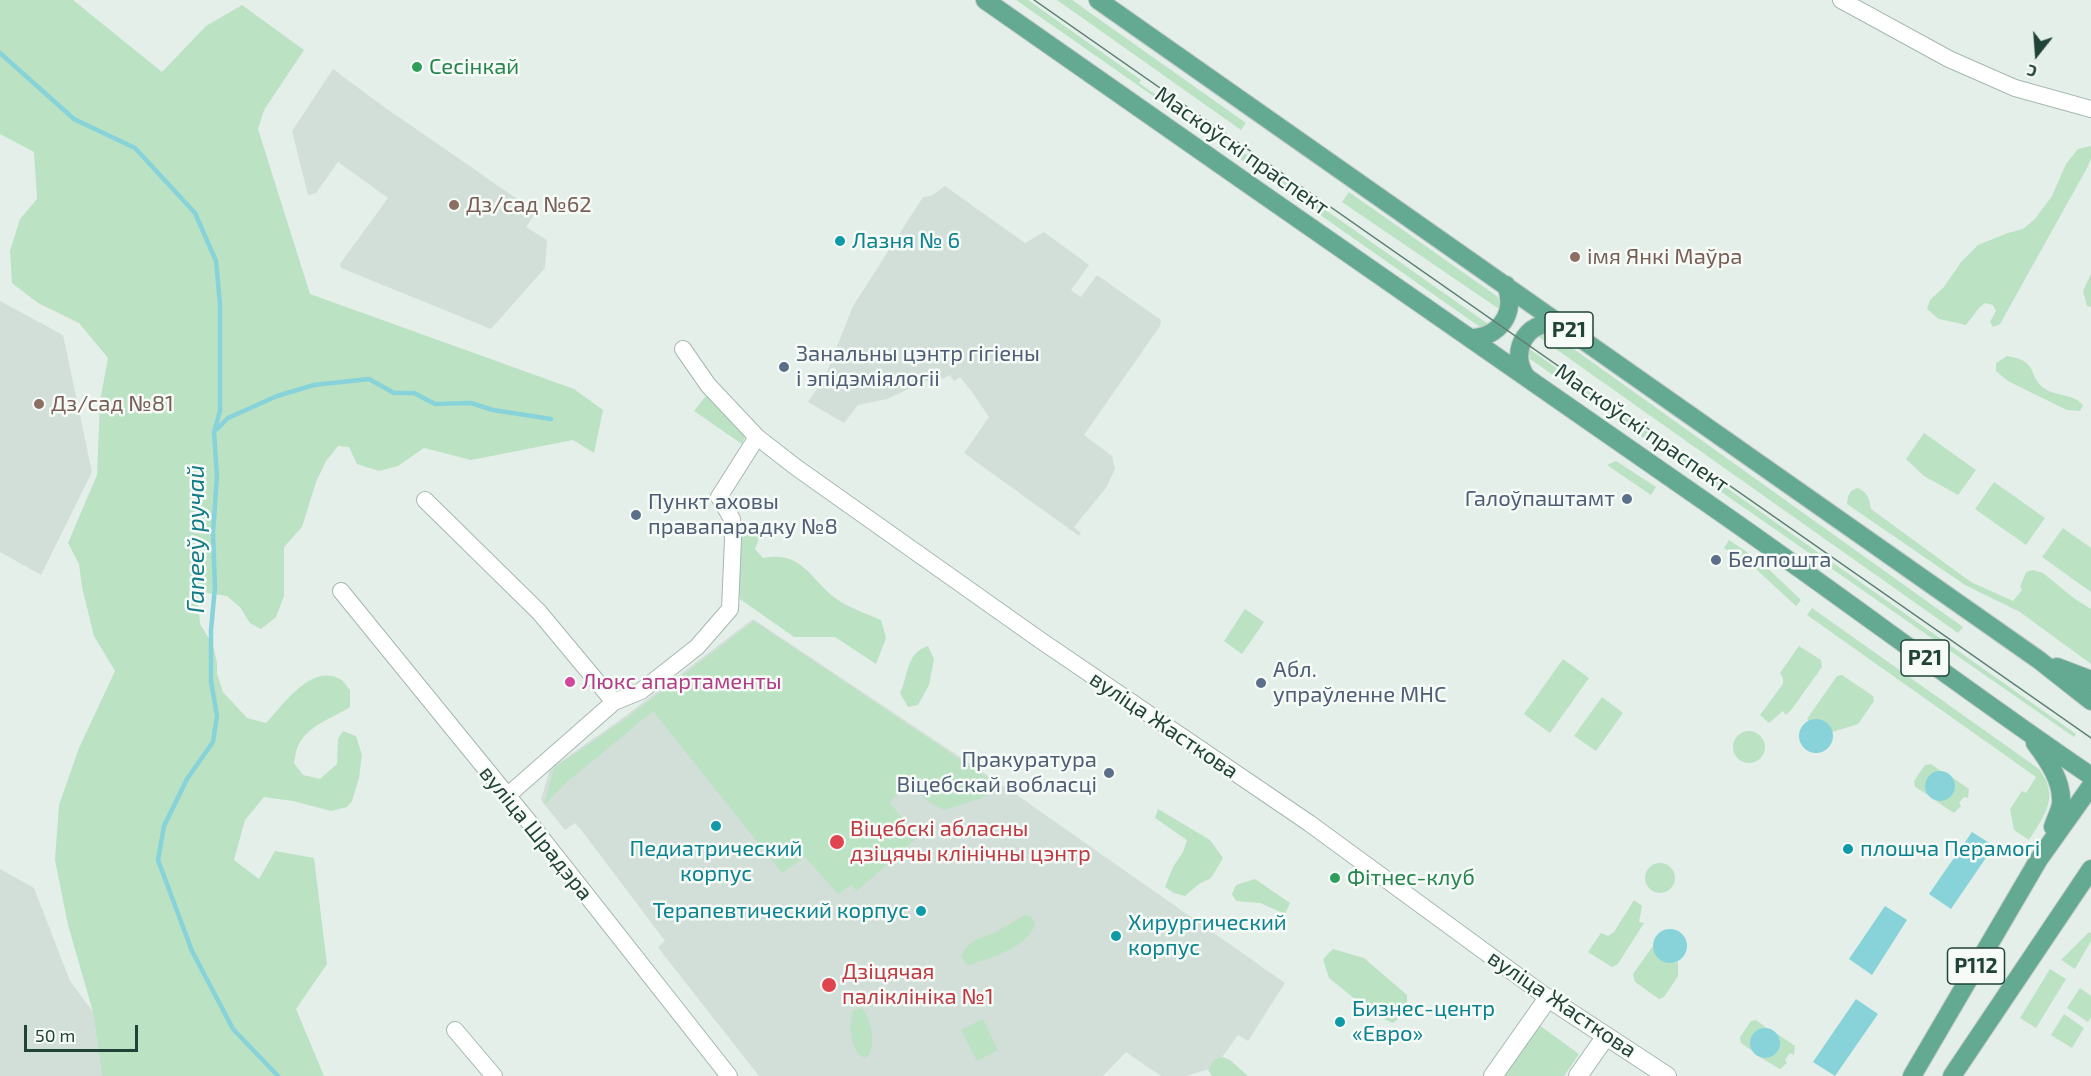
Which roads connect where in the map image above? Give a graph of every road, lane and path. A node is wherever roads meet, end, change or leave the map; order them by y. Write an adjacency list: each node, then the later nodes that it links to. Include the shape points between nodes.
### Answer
1 (985, 0): 7 (main road, Маскоўскі праспект / Р21)
2 (1098, 0): 5 (main road, Маскоўскі праспект / Р21)
3 (1841, 0): 4 (street, via 1949,59 2015,88)
4 (2090, 108)
5 (1506, 285): 6 (main road, Маскоўскі праспект / Р21); 7 (main road, via 1509,309 1503,324 1488,335)
6 (1565, 327): 9 (main road, via 1542,324 1524,338 1518,358); 13 (main road, Маскоўскі праспект / Р21)
7 (1470, 338): 9 (main road, Маскоўскі праспект / Р21)
8 (683, 349): 10 (street, вуліца Жасткова, via 708,385)
9 (1527, 378): 17 (main road, Маскоўскі праспект / Р21, via 1820,582)
10 (757, 437): 16 (street, via 718,497 732,519 730,609 697,647 641,691); 23 (street, вуліца Жасткова, via 1040,640 1309,823)
11 (425, 500): 16 (street, via 539,612)
12 (341, 591): 20 (street, вуліца Шрадэра)
13 (2039, 660): 14 (main road); 15 (main road, Маскоўскі праспект / Р21)
14 (2091, 680)
15 (2091, 700)
16 (614, 702): 20 (street)
17 (2029, 734): 18 (main road, Маскоўскі праспект / Р21); 21 (main road, via 2049,762 2060,789 2061,806)
18 (2091, 776)
19 (2091, 786): 21 (main road, Р112)
20 (507, 796): 26 (street, вуліца Шрадэра)
21 (2039, 859): 31 (main road, Р112)
22 (2091, 869): 32 (main road, Р112)
23 (1548, 998): 25 (street, вуліца Жасткова); 28 (street)
24 (455, 1030): 27 (street)
25 (1606, 1036): 29 (street); 30 (street, вуліца Жасткова)
26 (725, 1074)
27 (494, 1076)
28 (1493, 1076)
29 (1578, 1076)
30 (1667, 1076)
31 (1912, 1076)
32 (1952, 1076)

